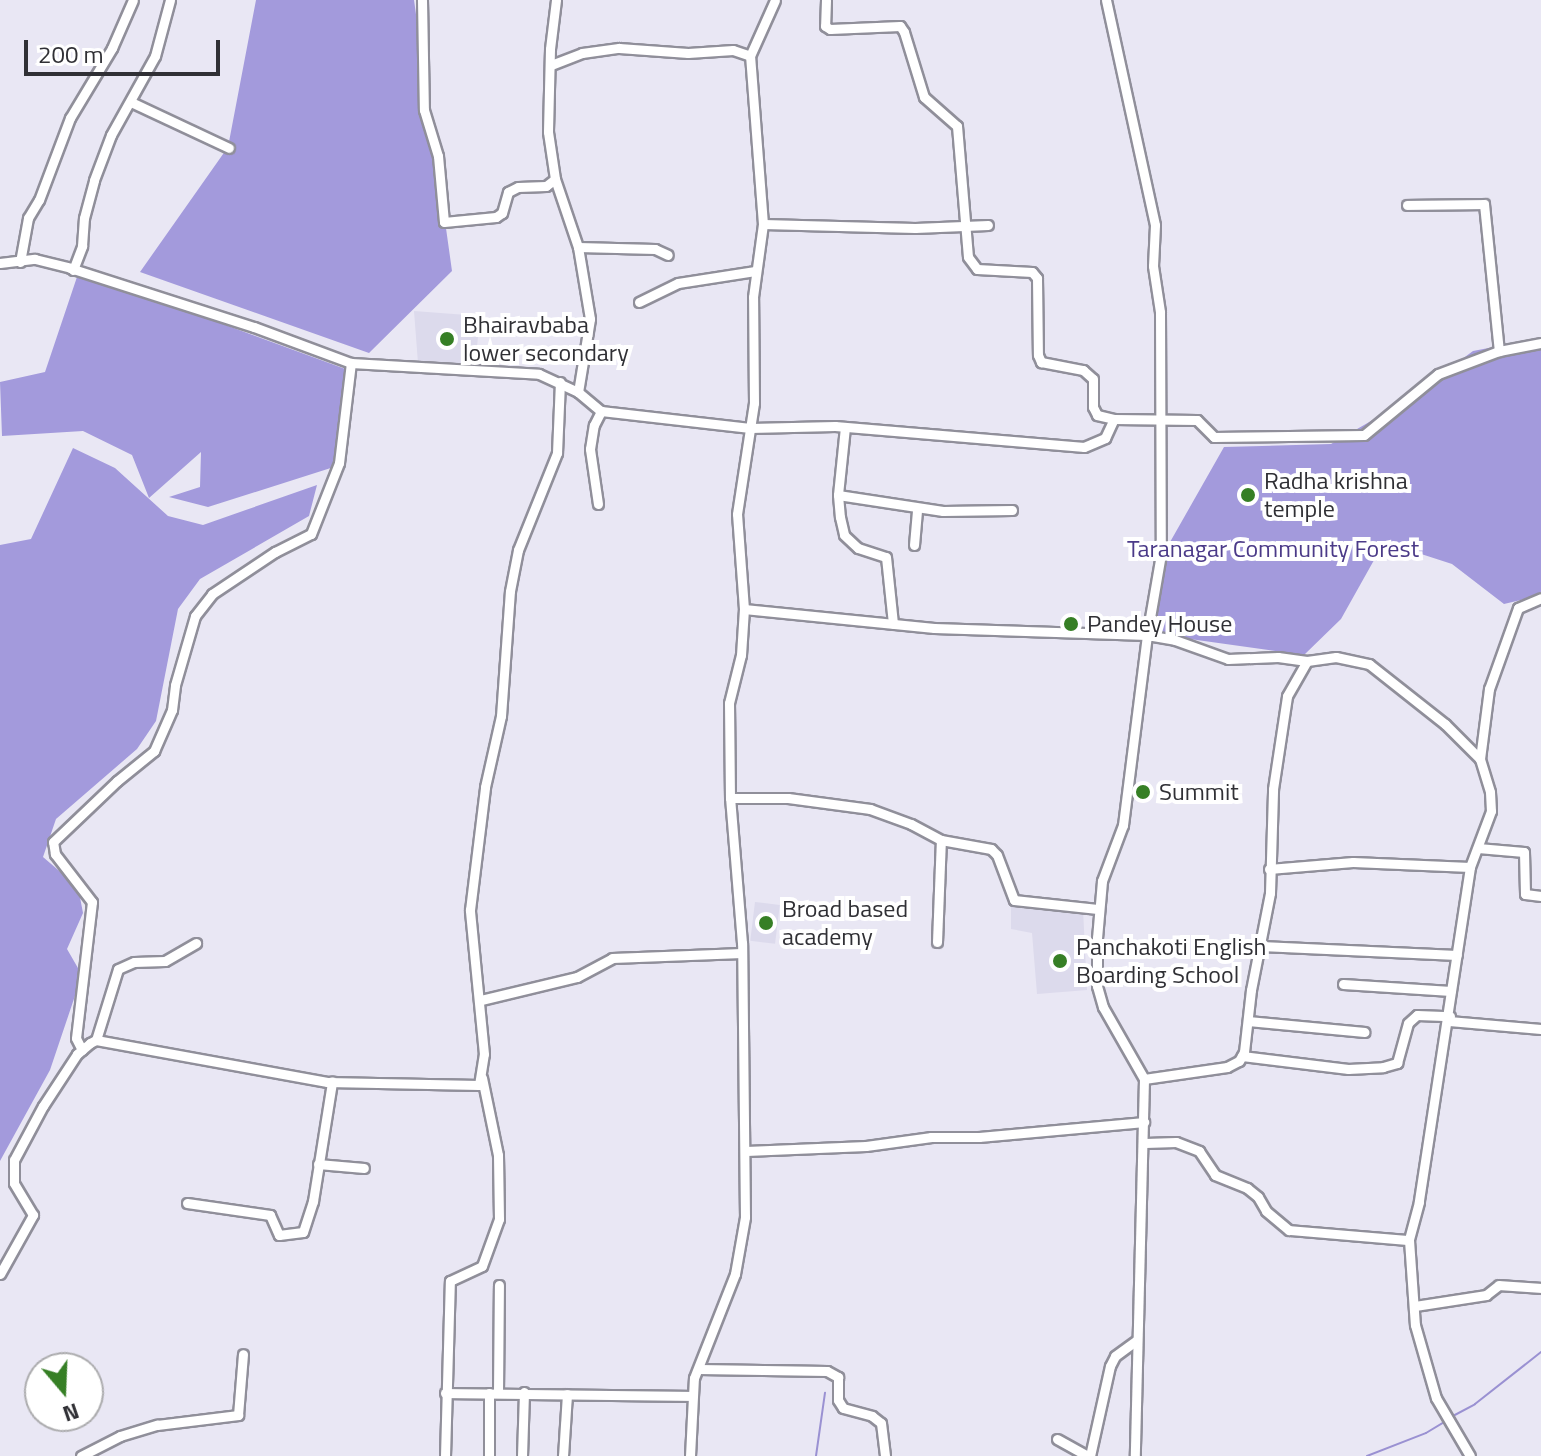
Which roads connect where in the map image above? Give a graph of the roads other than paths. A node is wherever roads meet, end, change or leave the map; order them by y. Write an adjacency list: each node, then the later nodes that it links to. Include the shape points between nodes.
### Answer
1 (133, 0): 19 (street, via 112,48 70,118 28,218)
2 (170, 0): 10 (street, via 155,56)
3 (422, 0): 12 (street, via 424,110 438,156 444,222 496,217 508,192 546,186)
4 (556, 0): 9 (street)
5 (775, 0): 8 (street)
6 (826, 0): 16 (street, via 825,26 830,29 900,26 904,32 924,97 957,126)
7 (1106, 0): 31 (street, via 1155,225)
8 (750, 56): 9 (street, via 733,50 619,48 582,53); 14 (street)
9 (551, 65): 12 (street, via 548,132)
10 (131, 102): 11 (street); 21 (street, via 94,180)
11 (229, 148)
12 (555, 179): 17 (street)
13 (1407, 205): 25 (street, via 1484,204)
14 (763, 224): 16 (street); 22 (street)
15 (988, 225): 16 (street)
16 (965, 227): 30 (street, via 968,257 977,269 1032,272 1037,278 1041,362 1083,370 1093,379 1097,415)
17 (578, 247): 18 (street, via 655,249); 28 (street, via 590,319)
18 (668, 255)
19 (20, 262): 20 (street); 21 (street, via 35,259)
20 (0, 263)
21 (73, 270): 26 (street)
22 (755, 271): 23 (street, via 678,283); 33 (street)
23 (639, 302)
24 (1541, 343): 25 (street)
25 (1499, 351): 31 (street, via 1438,374 1364,435 1214,437 1197,420)
26 (351, 363): 27 (street, via 519,372); 65 (street, via 339,463 311,534 212,594 195,616 172,710 154,751 53,842 55,854 92,902 76,1038)
27 (560, 382): 28 (street); 59 (street, via 557,453 518,550 510,591 501,716 485,787 470,910)
28 (578, 392): 29 (street)
29 (601, 411): 33 (street); 35 (street, via 590,449)
30 (1114, 419): 31 (street); 32 (street, via 1105,438 1084,447)
31 (1162, 420): 42 (street, via 1161,554)
32 (845, 427): 33 (street); 34 (street)
33 (750, 428): 40 (street, via 737,514)
34 (838, 495): 36 (street); 41 (street, via 844,535 858,548 886,557)
35 (598, 504)
36 (917, 508): 37 (street); 38 (street)
37 (1012, 510)
38 (914, 545)
39 (1541, 598): 44 (street, via 1518,608 1489,689)
40 (744, 609): 41 (street); 45 (street, via 741,655 729,697)
41 (893, 624): 42 (street)
42 (1147, 635): 43 (street, via 1228,659); 51 (street, via 1123,825 1102,881)
43 (1307, 661): 44 (street, via 1336,657 1369,664); 49 (street, via 1287,696 1273,789)
44 (1480, 759): 47 (street, via 1491,811)
45 (730, 798): 46 (street, via 788,798 858,807); 55 (street)
46 (941, 840): 51 (street, via 991,849 1014,900); 52 (street)
47 (1478, 848): 48 (street); 50 (street, via 1524,852 1525,894)
48 (1470, 867): 49 (street, via 1353,862); 56 (street)
49 (1269, 869): 54 (street)
50 (1541, 896)
51 (1098, 909): 68 (street, via 1097,986 1111,1025)
52 (937, 942)
53 (196, 943): 64 (street, via 165,961 134,962 118,969)
54 (1261, 946): 56 (street); 61 (street)
55 (742, 953): 59 (street, via 612,958 577,977); 72 (street)
56 (1457, 955): 58 (street)
57 (1343, 984): 58 (street)
58 (1451, 991): 60 (street)
59 (481, 1000): 67 (street)
60 (1449, 1018): 62 (street); 66 (street, via 1417,1015 1408,1023 1397,1063 1383,1067 1348,1069); 76 (street)
61 (1248, 1021): 63 (street); 66 (street)
62 (1541, 1029)
63 (1364, 1032)
64 (96, 1040): 65 (street); 69 (street)
65 (82, 1050): 77 (street, via 14,1160 14,1183 33,1215)
66 (1242, 1056): 68 (street, via 1227,1067)
67 (482, 1078): 69 (street, via 471,1087); 85 (street, via 498,1155 499,1219 482,1266 450,1281)
68 (1144, 1079): 70 (street)
69 (332, 1082): 73 (street)
70 (1144, 1122): 71 (street); 72 (street)
71 (1145, 1143): 76 (street, via 1176,1142 1199,1151 1215,1175 1247,1188 1289,1230); 81 (street)
72 (746, 1151): 83 (street, via 743,1241)
73 (318, 1164): 74 (street); 75 (street, via 306,1229 299,1233 279,1235 270,1215)
74 (364, 1168)
75 (187, 1203)
76 (1409, 1240): 80 (street)
77 (0, 1274)
78 (499, 1285): 86 (street)
79 (1541, 1288): 80 (street, via 1499,1285 1486,1295)
80 (1415, 1306): 99 (street, via 1415,1325 1436,1398)
81 (1136, 1341): 97 (street, via 1110,1366); 98 (street)
82 (243, 1354): 90 (street, via 238,1415 157,1425)
83 (699, 1369): 88 (street); 96 (street, via 827,1371 838,1377 843,1408 881,1423)
84 (524, 1392): 86 (street); 87 (street); 93 (street)
85 (445, 1393): 86 (street); 91 (street)
86 (493, 1393): 92 (street)
87 (567, 1394): 88 (street); 94 (street)
88 (692, 1396): 95 (street)
89 (1057, 1439): 97 (street)
90 (81, 1456)
91 (445, 1456)
92 (489, 1456)
93 (522, 1456)
94 (563, 1456)
95 (690, 1456)
96 (885, 1456)
97 (1089, 1456)
98 (1135, 1456)
99 (1470, 1456)

